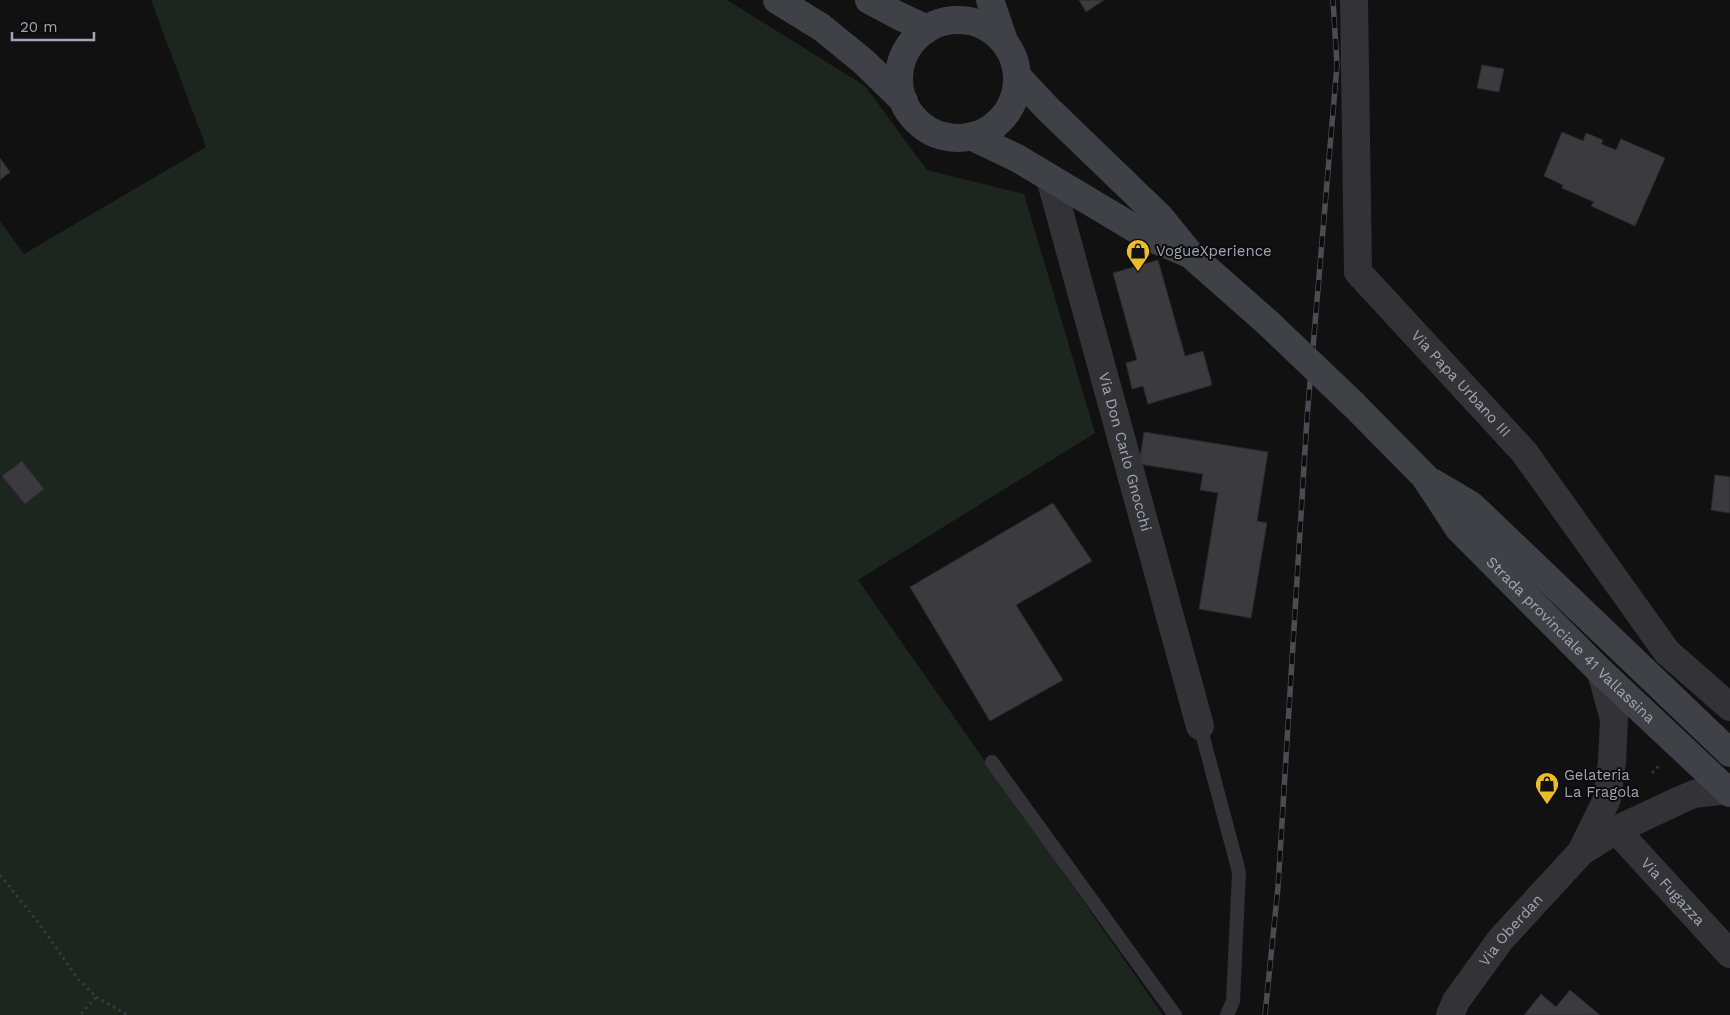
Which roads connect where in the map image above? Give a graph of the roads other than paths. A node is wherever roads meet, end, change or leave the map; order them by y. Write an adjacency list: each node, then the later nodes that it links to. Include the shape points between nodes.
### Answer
1 (777, 0): 9 (main road, via 821,27 850,50)
2 (869, 0): 6 (main road, via 897,15)
3 (953, 0): 6 (main road)
4 (990, 0): 7 (main road)
5 (1354, 0): 16 (street, Via Papa Urbano III, via 1358,272 1524,452 1667,652)
6 (932, 26): 7 (main road, via 957,20 972,21 991,29); 9 (main road, via 911,42 905,52 900,66 899,91)
7 (1004, 41): 8 (main road, via 1013,56)
8 (1017, 76): 10 (main road, via 1012,104 1003,117); 12 (main road, Strada provinciale 41 Vallassina, via 1160,217)
9 (904, 101): 10 (main road, via 916,122 925,129 948,138)
10 (973, 137): 11 (main road, Strada provinciale 41 Vallassina)
11 (1050, 178): 12 (main road, Strada provinciale 41 Vallassina, via 1149,237); 19 (street, Via Don Carlo Gnocchi)
12 (1191, 255): 13 (main road, Strada provinciale 41 Vallassina, bridge, via 1267,322)
13 (1425, 477): 14 (main road, Strada provinciale 41 Vallassina, via 1459,529); 17 (main road, Strada provinciale 41 Vallassina, via 1471,505)
14 (1601, 672): 22 (main road, Strada provinciale 41 Vallassina); 24 (street, Via Oberdan, via 1614,719 1612,762 1607,799)
15 (1730, 677): 16 (street)
16 (1699, 680): 17 (street); 18 (street, Via Papa Urbano III)
17 (1675, 700): 20 (main road, Strada provinciale 41 Vallassina)
18 (1730, 707)
19 (1200, 726): 27 (lane, via 1239,872 1233,1001)
20 (1727, 743)
21 (992, 762): 26 (lane)
22 (1728, 792): 23 (street, Via Oberdan, via 1694,794)
23 (1616, 830): 24 (street, Via Oberdan); 25 (street, Via Fugazza)
24 (1581, 852): 28 (street, Via Oberdan, via 1501,940 1456,1001)
25 (1730, 954)
26 (1175, 1015)
27 (1227, 1015)
28 (1450, 1015)

